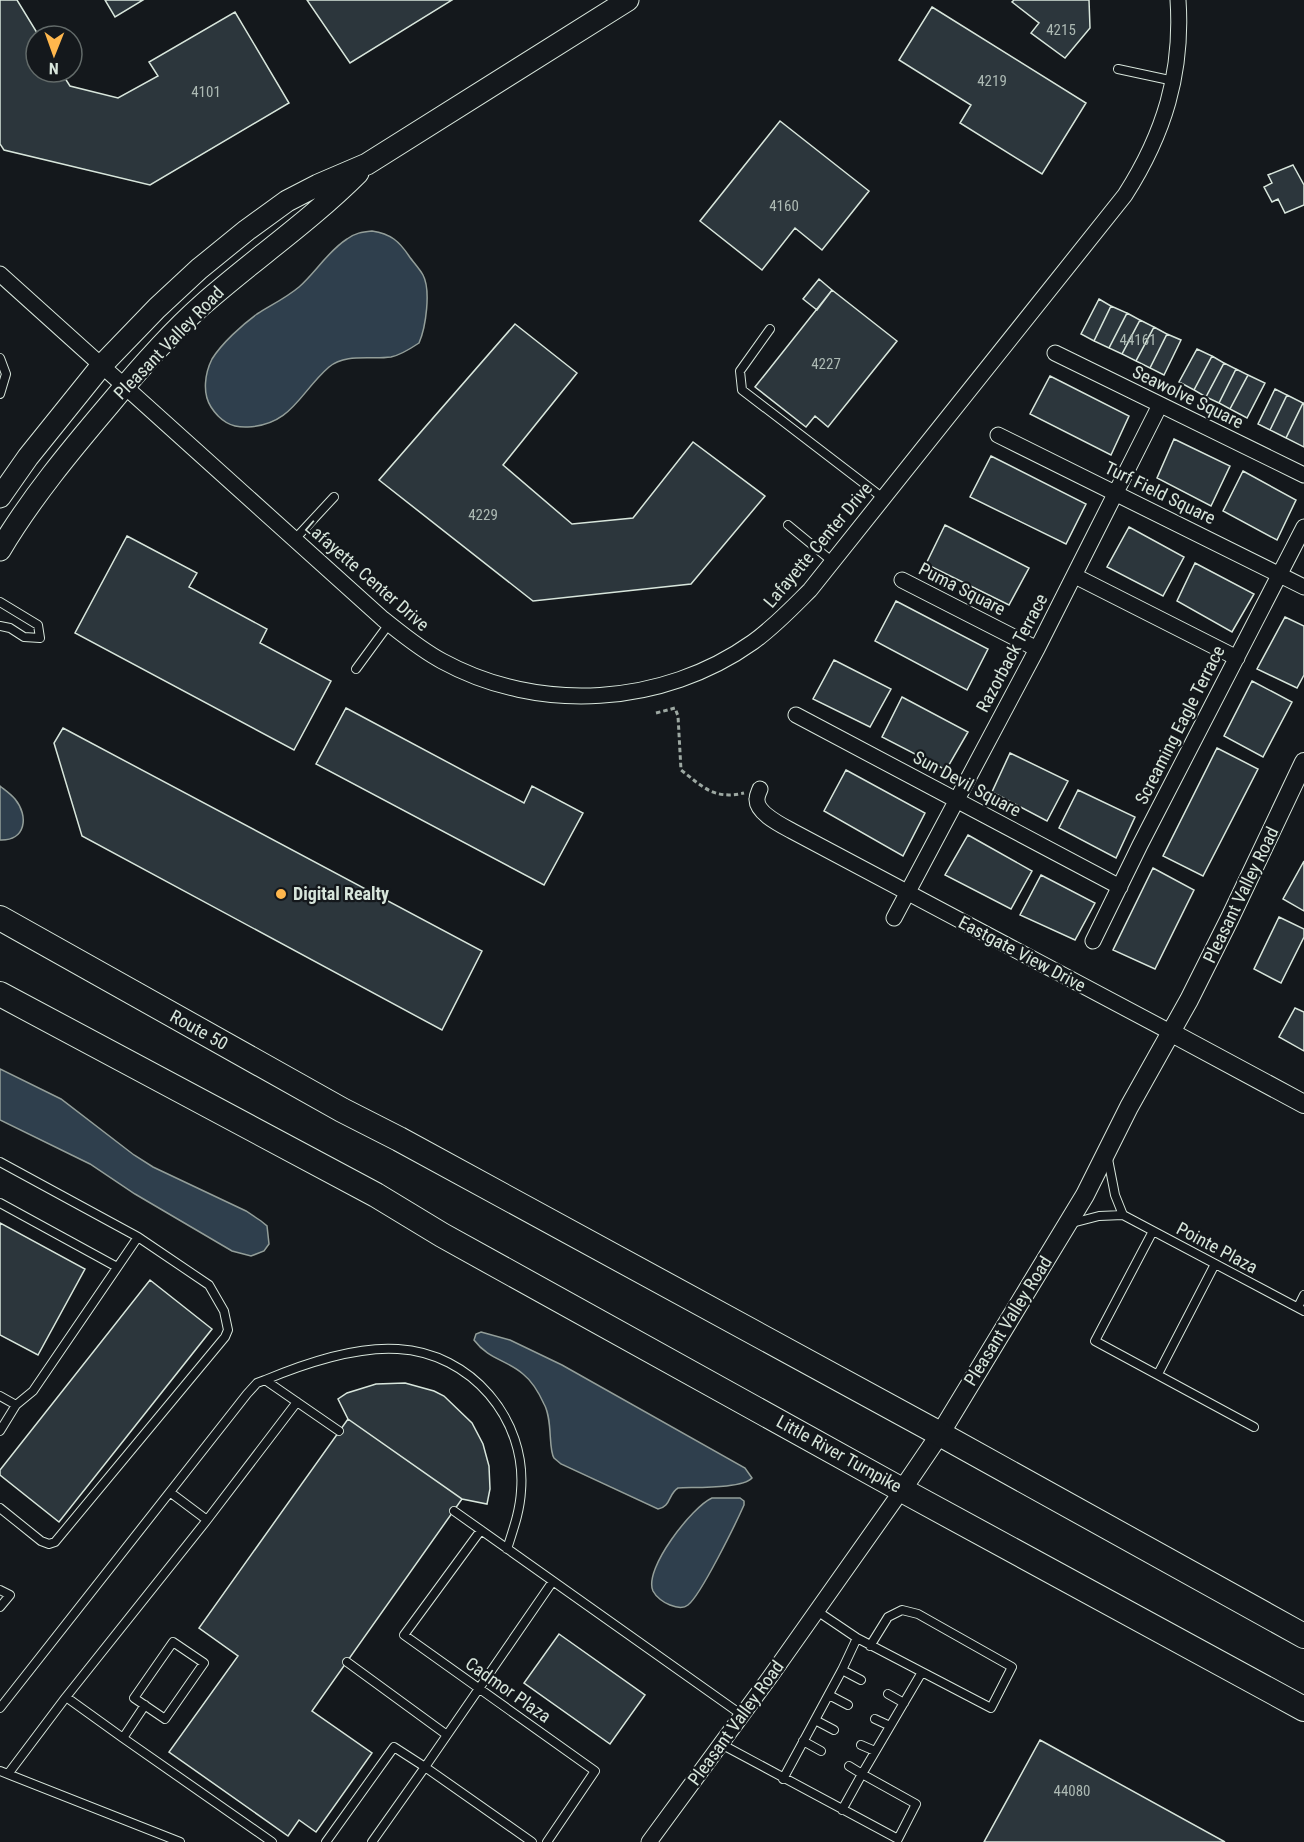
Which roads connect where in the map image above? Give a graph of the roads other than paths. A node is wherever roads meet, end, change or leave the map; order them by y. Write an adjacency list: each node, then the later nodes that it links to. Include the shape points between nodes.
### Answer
1 (628, 0): 5 (main road, Pleasant Valley Road)
2 (1179, 0): 4 (street, Lafayette Center Drive)
3 (1118, 69): 4 (lane)
4 (1174, 81): 19 (street, Lafayette Center Drive, via 1157,137 1125,195)
5 (367, 164): 10 (main road, Pleasant Valley Road, via 287,201 247,230 157,308); 11 (main road, Pleasant Valley Road, via 336,195 199,308)
6 (0, 274): 10 (street, Lafayette Center Drive)
7 (770, 329): 19 (lane, via 740,370 742,390)
8 (1055, 353): 13 (street, Seawolve Square)
9 (0, 358): 12 (lane, via 6,374)
10 (102, 365): 11 (street, Lafayette Center Drive); 17 (main road, Pleasant Valley Road)
11 (125, 386): 22 (street, Lafayette Center Drive); 23 (main road, Pleasant Valley Road, via 54,472)
12 (0, 394)
13 (1160, 405): 15 (street, Seawolve Square); 16 (street, Razorback Terrace)
14 (998, 435): 16 (street, Turf Field Square)
15 (1304, 475)
16 (1116, 493): 25 (street, Turf Field Square); 26 (street, Razorback Terrace)
17 (0, 497)
18 (334, 497): 22 (lane)
19 (884, 498): 24 (street, Lafayette Center Drive)
20 (788, 525): 24 (lane)
21 (1304, 527): 25 (street, Screaming Eagle Terrace)
22 (295, 539): 30 (street, Lafayette Center Drive)
23 (0, 550)
24 (833, 562): 30 (street, Lafayette Center Drive, via 785,615 727,659 657,687 628,693 568,696 495,684 442,661)
25 (1280, 574): 28 (street, Turf Field Square); 33 (street, Screaming Eagle Terrace)
26 (1075, 576): 32 (street, Razorback Terrace); 33 (street)
27 (902, 580): 32 (street, Puma Square)
28 (1304, 587)
29 (0, 602): 31 (lane, via 38,625 40,638 24,637)
30 (389, 624): 34 (lane)
31 (0, 626)
32 (1037, 649): 38 (street, Razorback Terrace)
33 (1237, 658): 39 (street, Screaming Eagle Terrace)
34 (356, 669)
35 (796, 715): 38 (street, Sun Devil Square)
36 (1304, 762): 45 (street, Pleasant Valley Road)
37 (760, 789): 40 (street, Eastgate View Drive, via 759,807 773,820)
38 (956, 800): 39 (street, Sun Devil Square); 40 (street, Razorback Terrace)
39 (1120, 888): 43 (street, Screaming Eagle Terrace)
40 (907, 893): 42 (street, Razorback Terrace); 45 (street, Eastgate View Drive)
41 (0, 918): 66 (highway, Route 50, via 342,1110)
42 (894, 918)
43 (1093, 941)
44 (0, 994): 67 (highway, Little River Turnpike, via 376,1195)
45 (1172, 1033): 46 (street, Eastgate View Drive); 47 (street, Pleasant Valley Road)
46 (1304, 1104)
47 (1107, 1152): 50 (lane, via 1114,1195); 51 (street, Pleasant Valley Road)
48 (0, 1162): 53 (lane)
49 (0, 1203): 55 (lane)
50 (1123, 1215): 51 (lane, via 1099,1216); 52 (lane, Pointe Plaza)
51 (1067, 1225): 66 (street, Pleasant Valley Road)
52 (1153, 1231): 54 (lane, Pointe Plaza); 58 (lane, via 1095,1341)
53 (138, 1237): 55 (lane); 69 (lane, via 209,1285 224,1311 228,1330 225,1337 55,1542 41,1541)
54 (1215, 1264): 57 (lane, Pointe Plaza); 58 (lane)
55 (117, 1267): 62 (lane, via 33,1391)
56 (1304, 1295): 57 (lane, Pointe Plaza)
57 (1301, 1309)
58 (1158, 1374): 63 (lane)
59 (266, 1380): 61 (lane); 68 (lane, via 247,1394); 73 (lane, via 288,1370 381,1348 424,1352 463,1370 500,1408 516,1444 522,1489)
60 (0, 1396): 62 (lane)
61 (297, 1402): 65 (lane); 71 (lane)
62 (16, 1405): 64 (lane)
63 (1254, 1427)
64 (0, 1431)
65 (339, 1431)
66 (940, 1434): 67 (street, Pleasant Valley Road); 78 (highway)
67 (902, 1490): 77 (street, Pleasant Valley Road); 93 (highway, Little River Turnpike)
68 (171, 1493): 71 (lane); 92 (lane)
69 (0, 1508)
70 (454, 1511): 72 (lane)
71 (207, 1520): 88 (lane)
72 (481, 1530): 73 (lane); 85 (lane, Cadmor Plaza, via 404,1635)
73 (507, 1549): 74 (lane)
74 (553, 1581): 85 (lane); 94 (lane)
75 (0, 1590): 76 (lane, via 9,1595)
76 (0, 1607)
77 (817, 1611): 79 (lane); 94 (street, Pleasant Valley Road)
78 (1304, 1636)
79 (857, 1638): 80 (lane); 82 (lane)
80 (870, 1646): 83 (lane); 83 (lane, via 888,1617 902,1610 918,1614 1012,1667 992,1708)
81 (347, 1662): 99 (lane)
82 (842, 1670): 84 (lane); 87 (lane)
83 (922, 1672): 89 (lane)
84 (861, 1680)
85 (479, 1688): 99 (lane); 118 (lane, Cadmor Plaza, via 596,1771)
86 (888, 1694): 89 (lane)
87 (829, 1695): 91 (lane); 96 (lane)
88 (66, 1697): 100 (lane); 109 (lane)
89 (904, 1703): 97 (lane)
90 (145, 1705): 90 (lane, via 134,1698 173,1642 204,1663 165,1719); 100 (lane)
91 (848, 1705)
92 (0, 1708)
93 (1304, 1709)
94 (742, 1715): 102 (street, Pleasant Valley Road)
95 (875, 1719): 97 (lane)
96 (815, 1720): 98 (lane); 101 (lane)
97 (890, 1726): 105 (lane)
98 (834, 1730)
99 (447, 1735): 107 (lane)
100 (123, 1738): 114 (lane)
101 (803, 1741): 104 (lane); 111 (lane)
102 (721, 1744): 111 (lane); 119 (street, Pleasant Valley Road)
103 (861, 1744): 105 (lane)
104 (821, 1751)
105 (875, 1751): 110 (lane)
106 (849, 1766): 110 (lane)
107 (424, 1767): 115 (lane, via 394,1747); 116 (lane); 117 (lane)
108 (0, 1771): 109 (lane)
109 (9, 1774): 113 (lane)
110 (862, 1774): 112 (lane); 112 (lane, via 916,1804 897,1839)
111 (783, 1779): 112 (lane)
112 (842, 1810)
113 (180, 1842)
114 (272, 1842)
115 (326, 1842)
116 (372, 1842)
117 (532, 1842)
118 (547, 1842)
119 (649, 1842)

